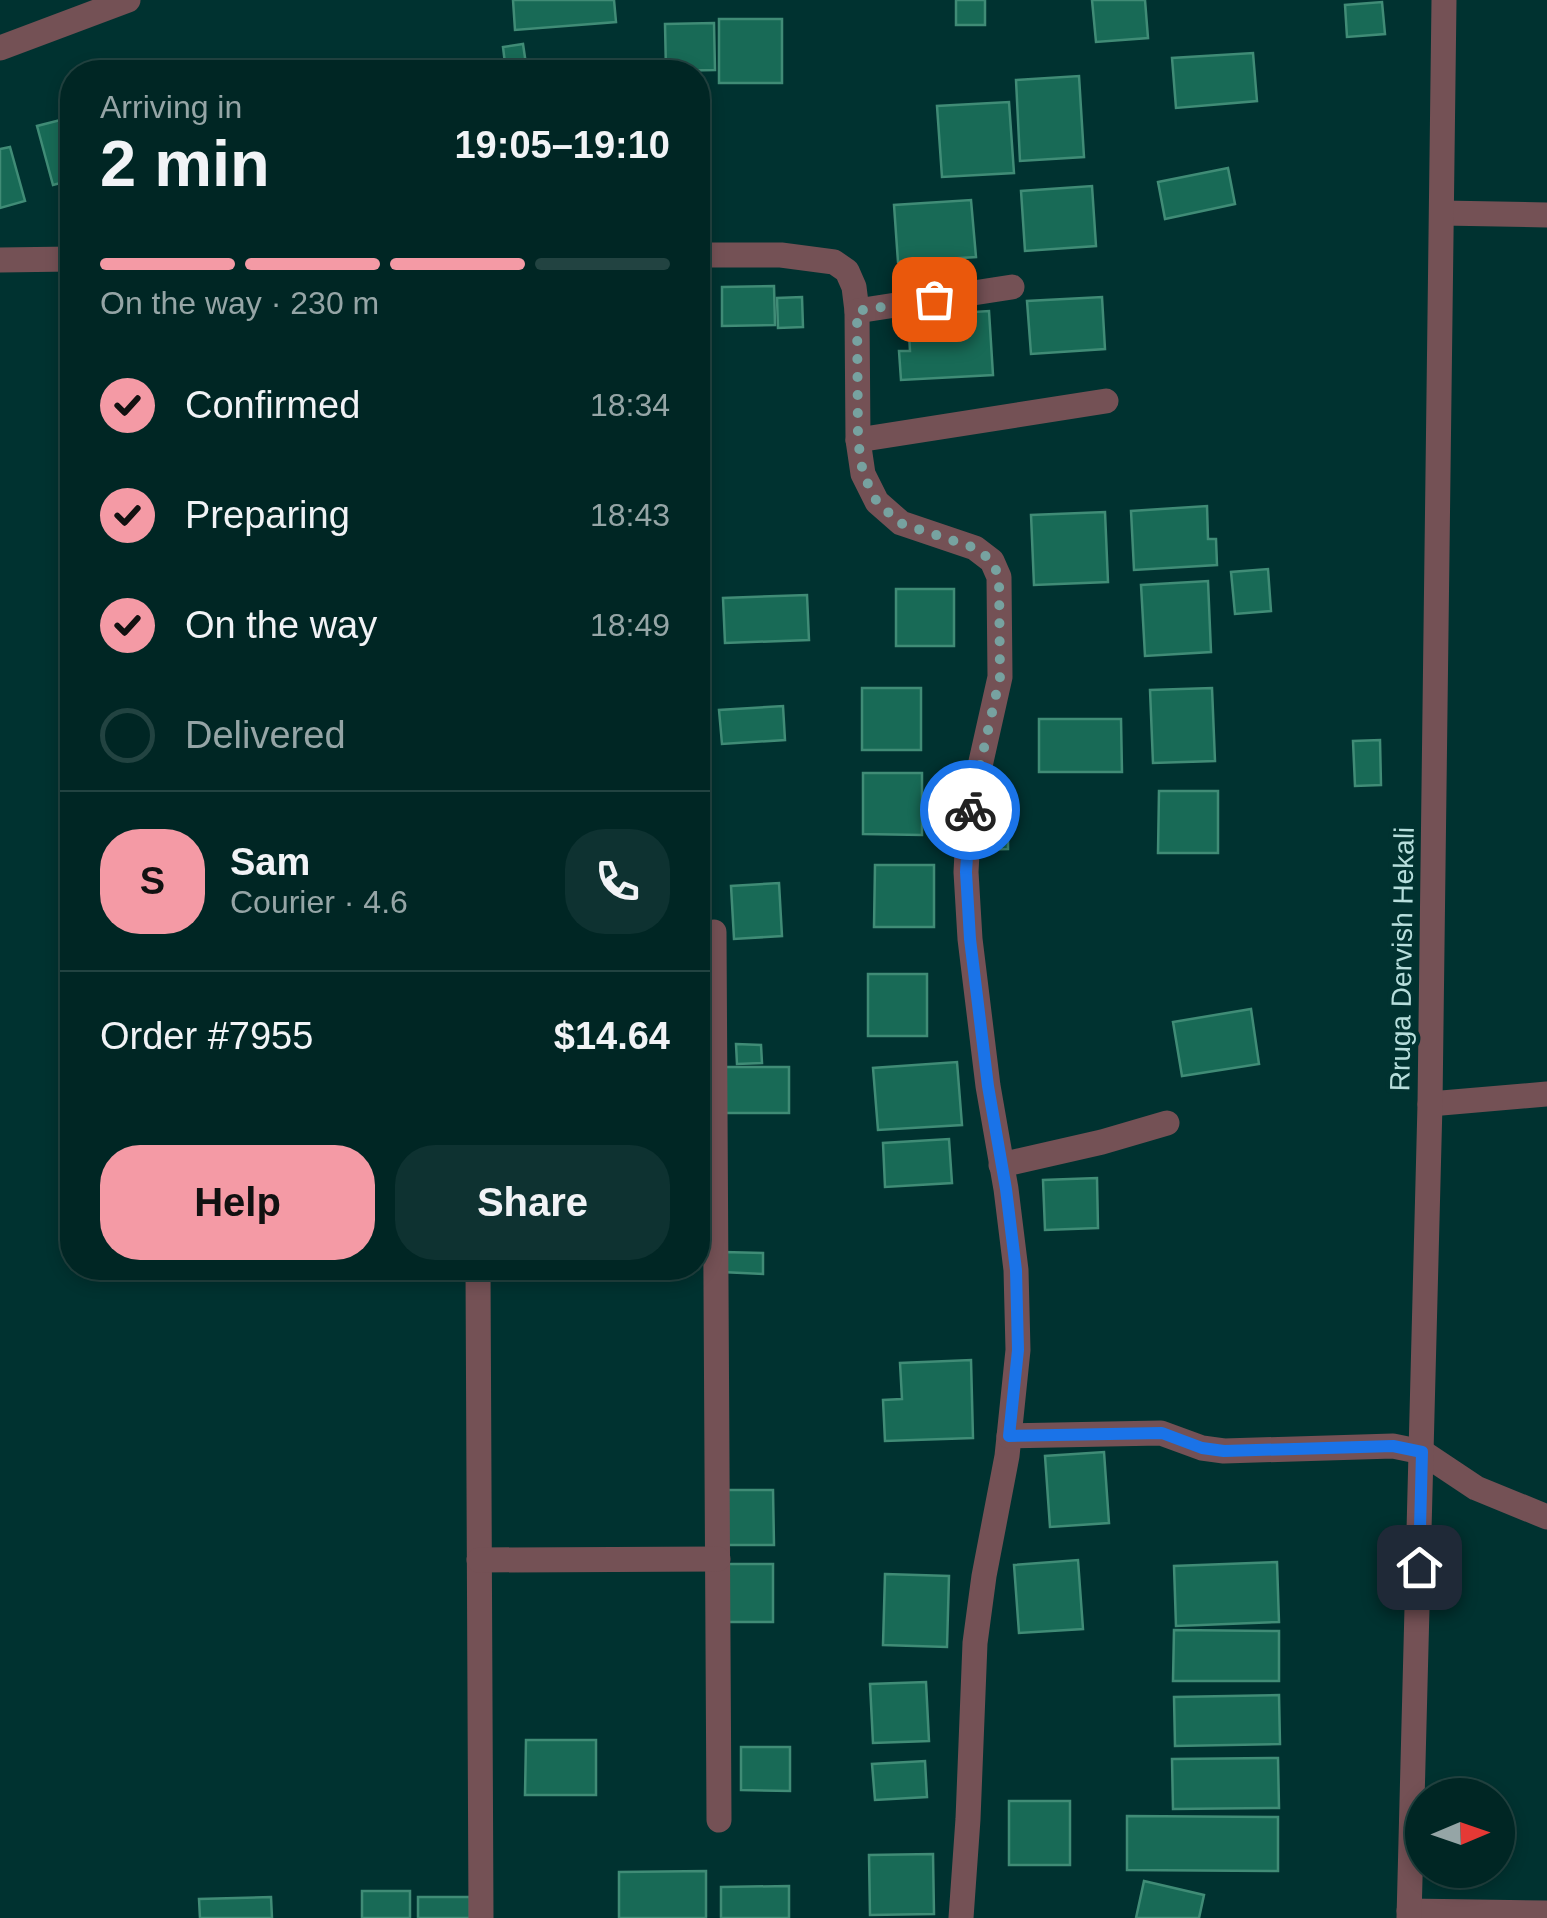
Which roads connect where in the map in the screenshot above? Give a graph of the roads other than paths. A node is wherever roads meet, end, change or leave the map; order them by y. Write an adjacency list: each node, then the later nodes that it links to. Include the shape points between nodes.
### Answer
1 (128, 0): 3 (street)
2 (1444, 0): 4 (street, Rruga Dervish Hekali)
3 (0, 48)
4 (1442, 213): 5 (street); 15 (street, Rruga Dervish Hekali)
5 (1547, 215)
6 (710, 255): 10 (street, via 834,262 854,287)
7 (60, 259): 8 (street)
8 (0, 260)
9 (1012, 287): 10 (street)
10 (857, 311): 12 (street)
11 (1106, 400): 12 (street)
12 (858, 440): 17 (street, via 863,474 877,502 900,523 975,548 999,577 1000,677 969,815 966,872)
13 (714, 932): 22 (street)
14 (1547, 1094): 15 (street)
15 (1430, 1104): 20 (street, Rruga Dervish Hekali)
16 (1167, 1123): 17 (street)
17 (1001, 1164): 19 (street, via 1016,1270 1018,1350)
18 (478, 1280): 23 (street)
19 (1009, 1436): 20 (street, via 1162,1433 1224,1451 1393,1446); 28 (street, via 975,1643)
20 (1422, 1452): 21 (street, via 1476,1488); 26 (street, Rruga Dervish Hekali)
21 (1547, 1517)
22 (718, 1559): 23 (street); 24 (street)
23 (479, 1560): 27 (street)
24 (719, 1820)
25 (1547, 1912): 26 (street)
26 (1409, 1915)
27 (481, 1918)
28 (961, 1918)

